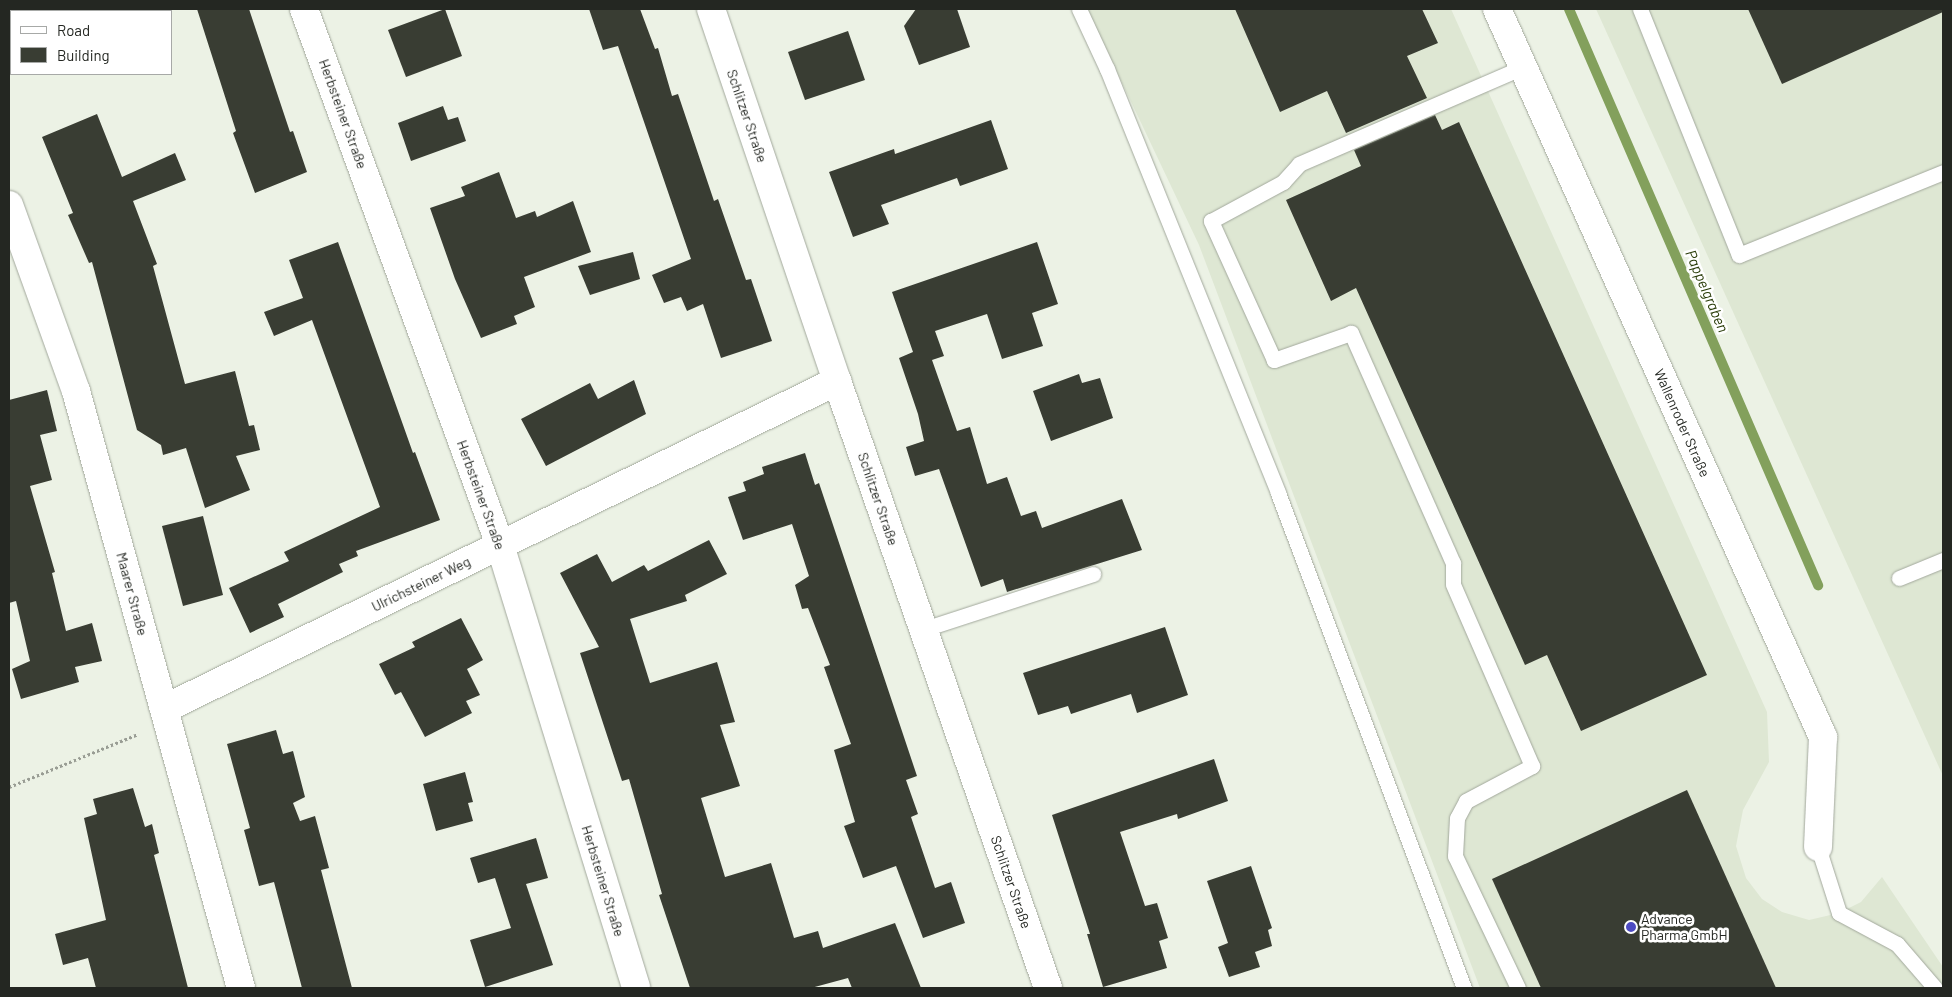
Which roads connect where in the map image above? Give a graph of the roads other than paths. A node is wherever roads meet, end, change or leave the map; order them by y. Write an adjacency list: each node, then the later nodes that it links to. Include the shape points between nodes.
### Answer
1 (304, 9): 10 (street, Herbsteiner Straße)
2 (711, 9): 9 (street, Schlitzer Straße)
3 (1079, 9): 20 (lane, via 1107,69 1278,493)
4 (1497, 9): 6 (street, Wallenroder Straße)
5 (1640, 9): 7 (lane, via 1739,254)
6 (1523, 67): 16 (street, Wallenroder Straße, via 1823,737); 21 (lane, via 1299,164 1284,182 1211,220 1274,360 1351,333 1453,563 1453,584 1532,766 1466,801 1457,818 1455,856)
7 (1943, 172)
8 (9, 205): 15 (street, Maarer Straße, via 76,390)
9 (836, 381): 10 (street, Ulrichsteiner Weg); 14 (street, Schlitzer Straße)
10 (500, 545): 15 (street, Ulrichsteiner Weg); 18 (street, Herbsteiner Straße)
11 (1943, 560): 13 (lane)
12 (1093, 574): 14 (lane)
13 (1899, 578)
14 (924, 629): 19 (street, Schlitzer Straße)
15 (164, 710): 17 (street, Maarer Straße)
16 (1818, 847): 22 (lane, via 1840,913 1897,944)
17 (241, 988)
18 (636, 988)
19 (1048, 988)
20 (1464, 988)
21 (1518, 988)
22 (1935, 988)

